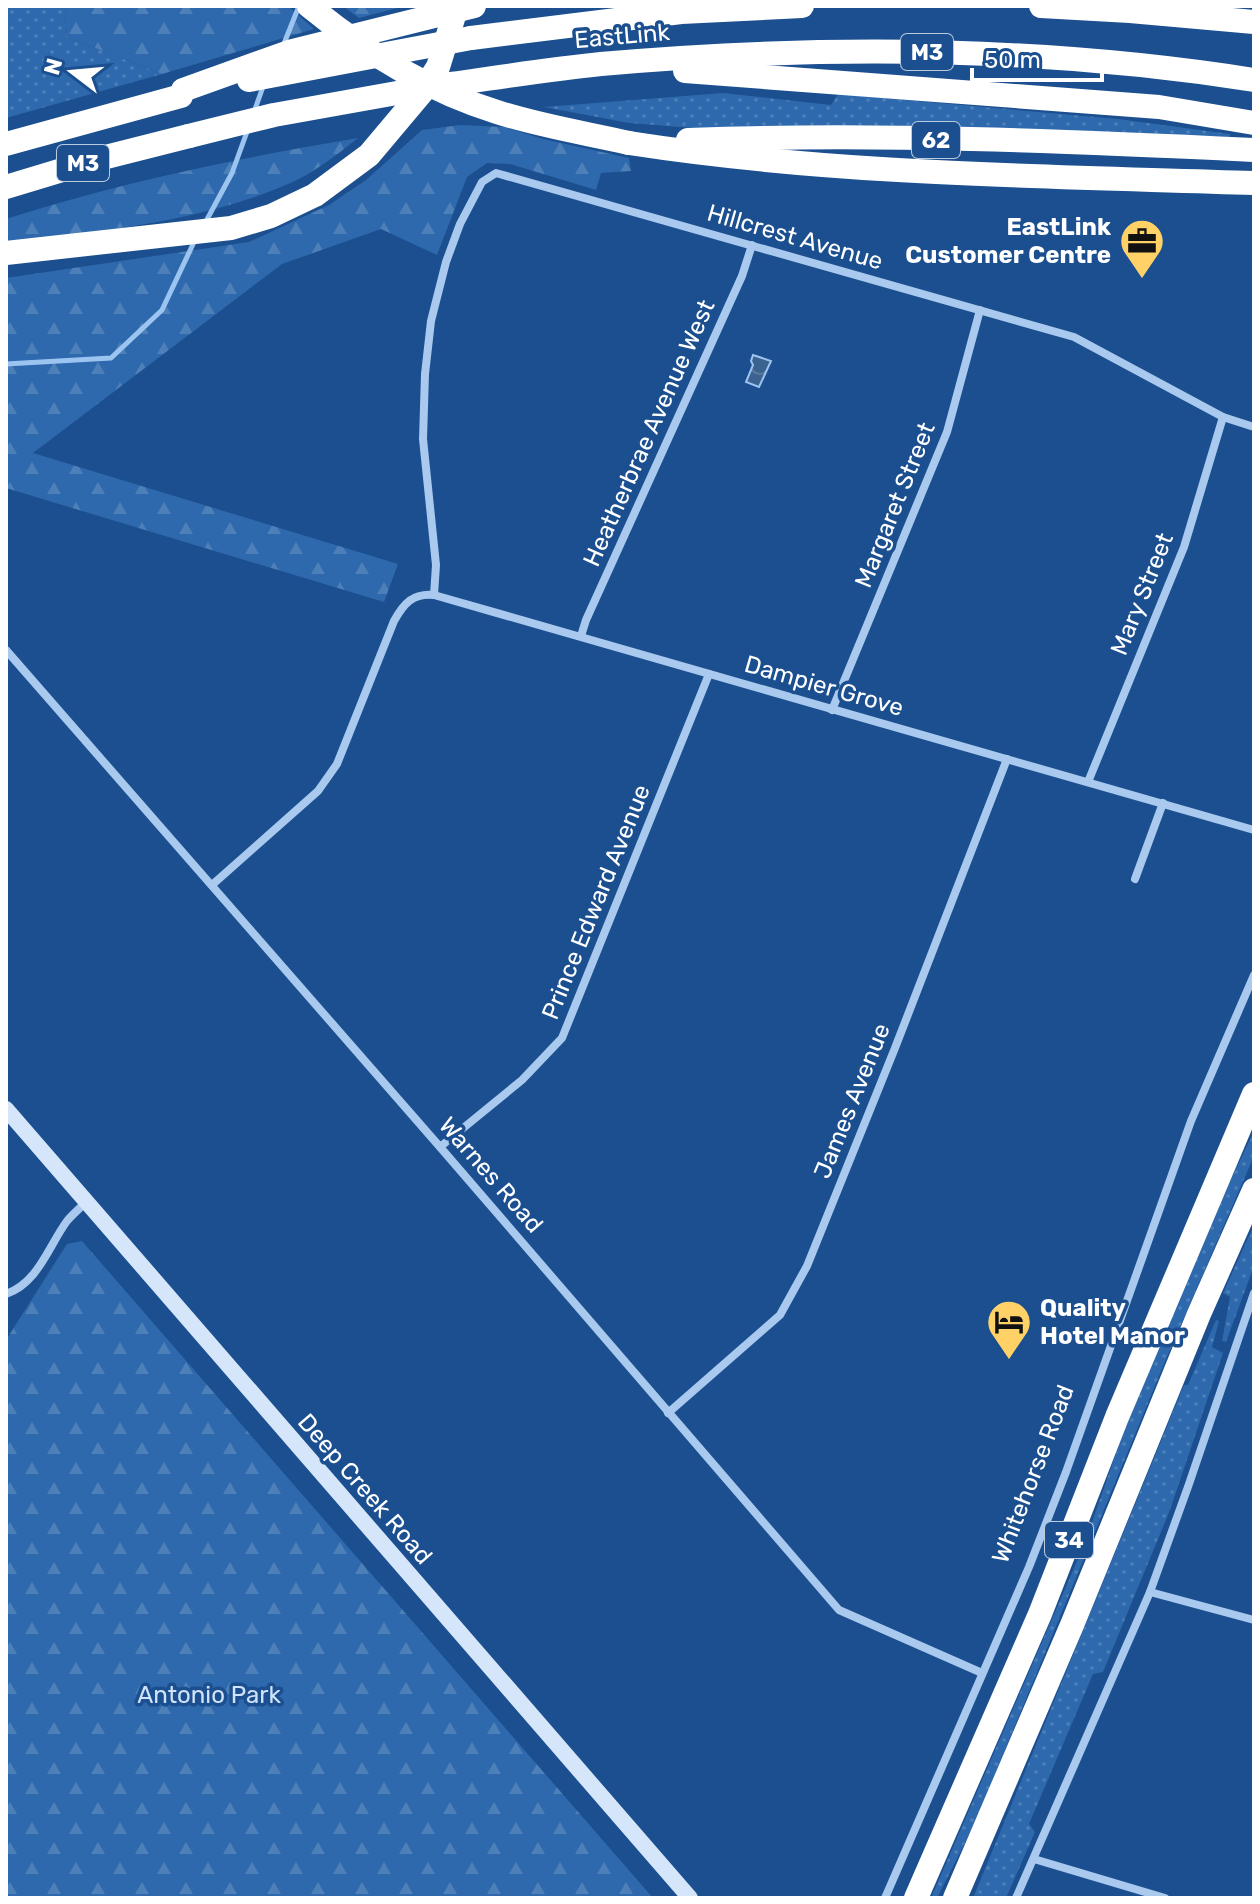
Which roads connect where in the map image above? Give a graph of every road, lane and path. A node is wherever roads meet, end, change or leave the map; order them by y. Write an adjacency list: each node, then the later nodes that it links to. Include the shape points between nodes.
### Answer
1 (309, 6): 11 (highway, 62, bridge, via 391,64 448,93 494,112)
2 (457, 6): 17 (highway, via 438,67 422,92 369,155 315,195 231,228)
3 (474, 6): 9 (highway, bridge, via 289,52)
4 (802, 6): 9 (highway, EastLink / M3, bridge, via 681,12 471,38)
5 (1041, 6): 6 (highway)
6 (1254, 22)
7 (599, 64): 8 (highway, EastLink / M3, via 768,53 947,53); 10 (highway, via 1159,107); 15 (highway, EastLink / M3, bridge, via 274,115)
8 (1254, 80)
9 (182, 93): 12 (highway, EastLink / M3)
10 (1254, 123)
11 (629, 143): 13 (highway, 62, via 878,139); 14 (highway, via 797,164)
12 (6, 144)
13 (1254, 150)
14 (1254, 183)
15 (6, 187)
16 (752, 245): 18 (street, Hillcrest Avenue); 21 (street, Hillcrest Avenue, via 496,173 482,182 446,262 431,321 423,439 436,565); 22 (street, Heatherbrae Avenue West)
17 (6, 253)
18 (980, 310): 19 (street, Hillcrest Avenue, via 1074,337); 25 (street, Margaret Street, via 947,432)
19 (1223, 417): 20 (street, Hillcrest Avenue); 27 (street, Mary Street, via 1184,547)
20 (1254, 427)
21 (434, 595): 22 (street, Dampier Grove); 31 (street, via 409,599 394,621 337,764 318,791)
22 (581, 636): 24 (street, Dampier Grove)
23 (6, 650): 31 (street, Warnes Road)
24 (709, 674): 25 (street, Dampier Grove); 35 (street, Prince Edward Avenue, via 562,1038 522,1080)
25 (832, 710): 26 (street, Dampier Grove)
26 (1007, 759): 27 (street, Dampier Grove); 42 (street, James Avenue, via 800,1278 780,1315)
27 (1088, 782): 28 (street, Dampier Grove)
28 (1163, 803): 29 (street, Dampier Grove); 30 (street)
29 (1254, 830)
30 (1135, 879)
31 (212, 885): 35 (street, Warnes Road)
32 (1254, 975): 45 (street, Whitehorse Road, via 1191,1121 1066,1472)
33 (1254, 1094): 49 (highway, 34, via 1040,1614)
34 (6, 1109): 37 (main road, Deep Creek Road)
35 (440, 1147): 42 (street, Warnes Road)
36 (1254, 1190): 50 (highway, 34)
37 (85, 1203): 39 (street, via 68,1219 33,1275); 47 (main road, Deep Creek Road)
38 (1254, 1293): 40 (street)
39 (6, 1294)
40 (1243, 1321): 41 (street); 43 (street)
41 (1254, 1325)
42 (668, 1413): 45 (street, Warnes Road, via 839,1610)
43 (1150, 1592): 44 (street); 46 (street)
44 (1254, 1620)
45 (982, 1673): 48 (street, Whitehorse Road)
46 (1034, 1859): 51 (street); 52 (street)
47 (690, 1898)
48 (885, 1898)
49 (916, 1898)
50 (955, 1898)
51 (1016, 1898)
52 (1165, 1898)

